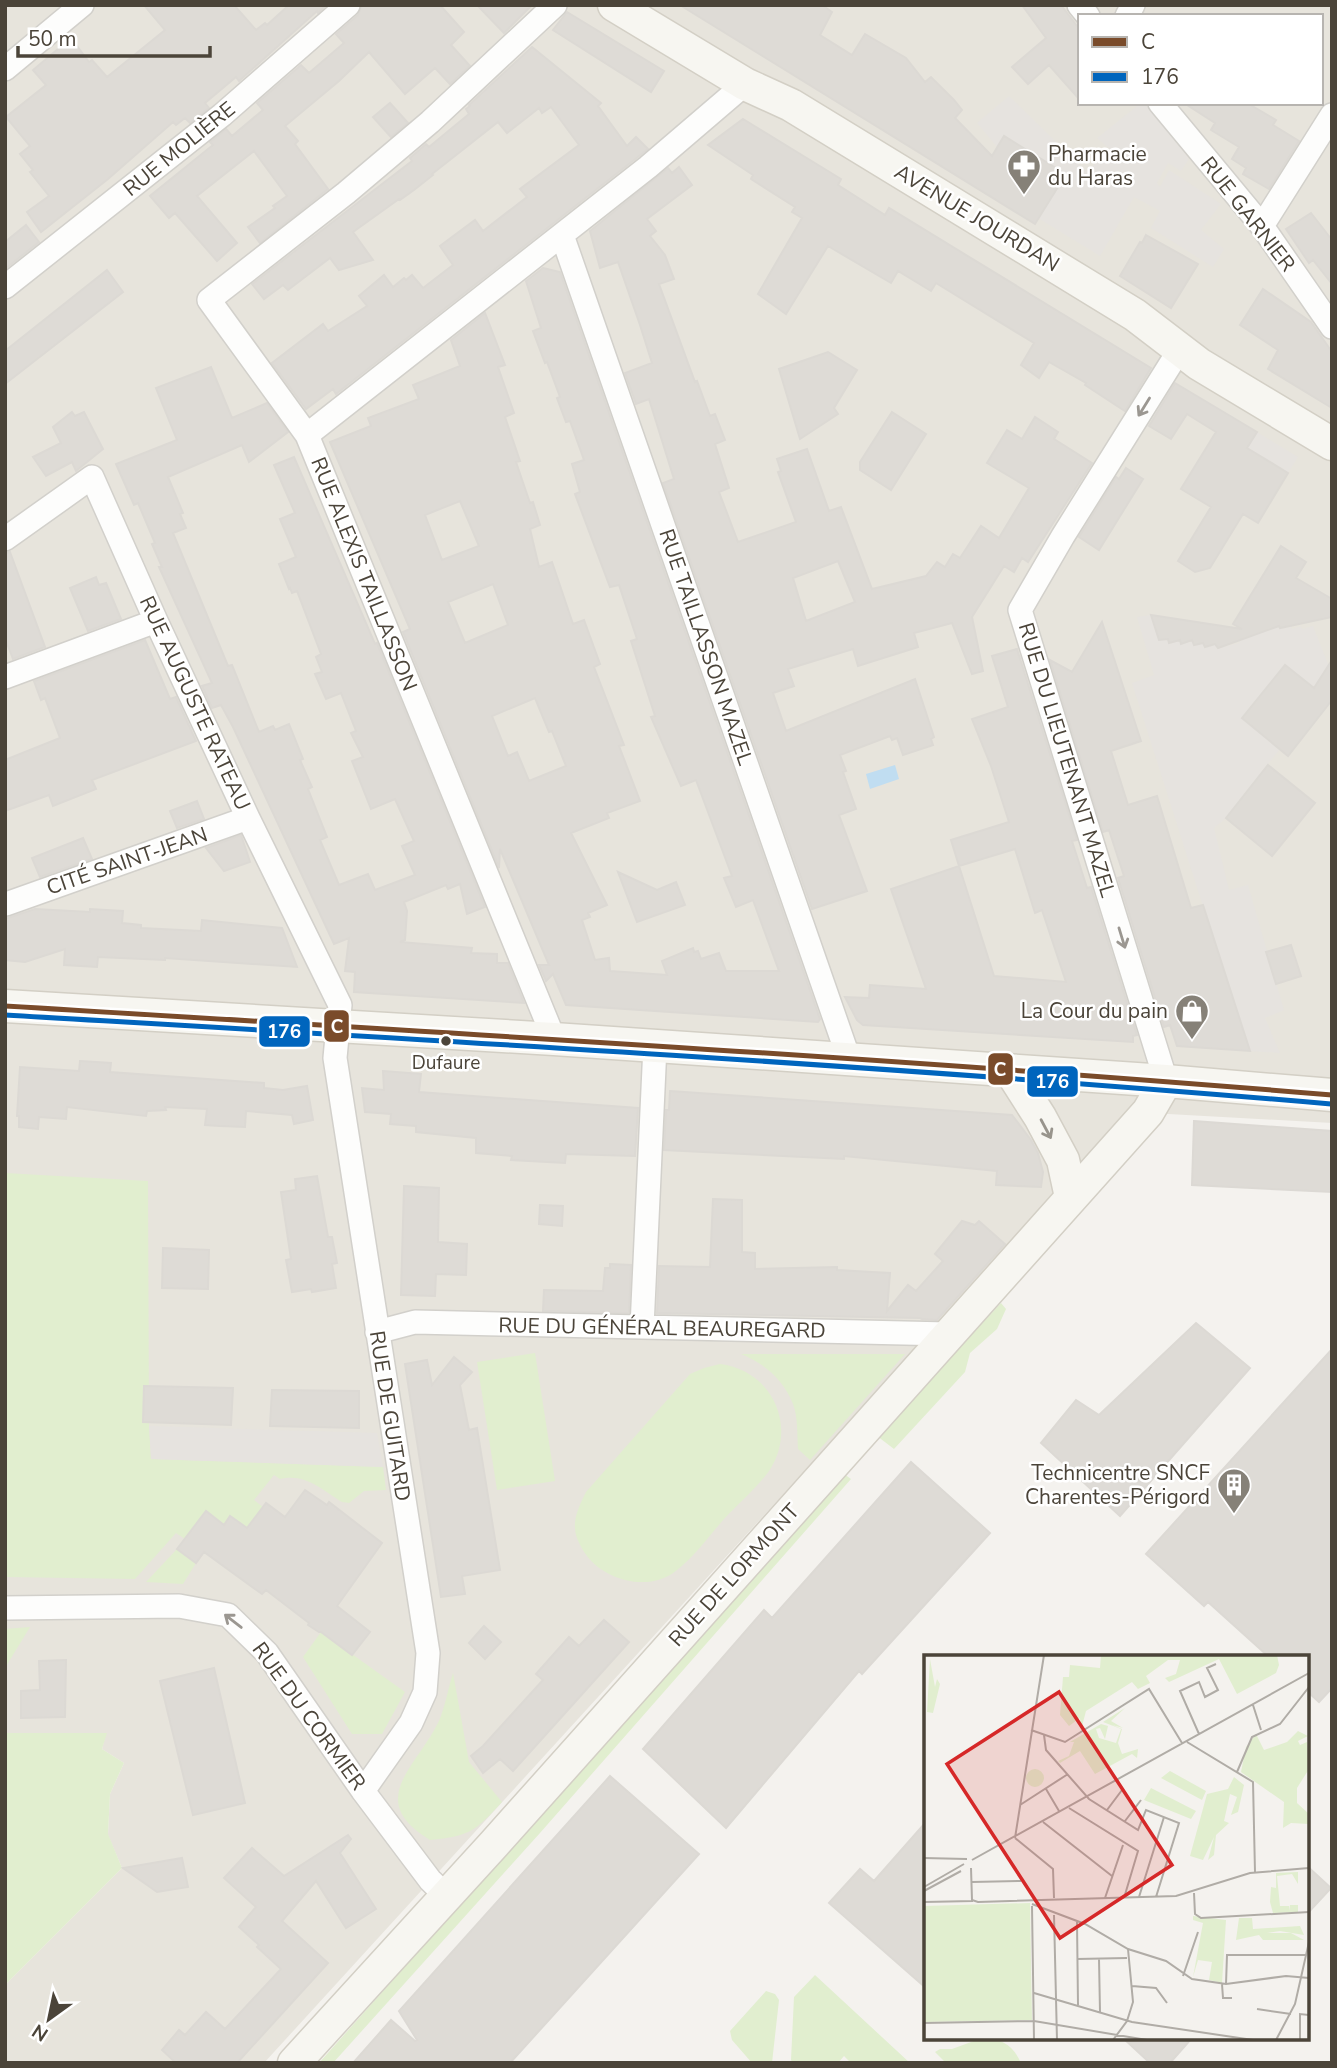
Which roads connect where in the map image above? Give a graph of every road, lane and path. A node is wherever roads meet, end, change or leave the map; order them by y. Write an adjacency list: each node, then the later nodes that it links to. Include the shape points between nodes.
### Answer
1 (82, 5): 5 (street)
2 (348, 5): 11 (street, RUE MOLIÈRE, via 222,115)
3 (555, 5): 14 (street, via 420,131 209,300)
4 (614, 5): 6 (main road, AVENUE JOURDAN)
5 (5, 69)
6 (746, 84): 10 (street, RUE ALEXIS TAILLASSON); 13 (main road, AVENUE JOURDAN, via 791,105 1054,264)
7 (1162, 105): 9 (street, RUE GARNIER)
8 (1332, 115): 9 (street)
9 (1262, 226): 12 (street, RUE GARNIER)
10 (562, 235): 14 (street, RUE ALEXIS TAILLASSON); 25 (street, RUE TAILLASSON MAZEL)
11 (5, 287)
12 (1332, 327)
13 (1180, 349): 15 (main road, AVENUE JOURDAN); 27 (street, RUE DU LIEUTENANT MAZEL, one-way to 27, via 1020,610)
14 (307, 435): 23 (street, RUE ALEXIS TAILLASSON)
15 (1332, 444)
16 (5, 539): 17 (street, RUE AUGUSTE RATEAU, via 92,477)
17 (156, 621): 18 (street); 19 (street, RUE AUGUSTE RATEAU)
18 (5, 677)
19 (248, 818): 20 (street, CITÉ SAINT-JEAN); 22 (street, RUE AUGUSTE RATEAU, via 340,1005)
20 (6, 904)
21 (5, 1006): 22 (main road)
22 (337, 1025): 23 (main road); 31 (street, RUE DE GUITARD, via 335,1058)
23 (554, 1039): 24 (main road)
24 (655, 1046): 25 (main road); 30 (street)
25 (849, 1059): 26 (main road)
26 (1010, 1070): 27 (main road); 29 (main road, one-way to 29, via 1063,1160)
27 (1166, 1081): 28 (main road); 29 (main road, RUE DE LORMONT, via 1148,1112)
28 (1332, 1095)
29 (1071, 1197): 32 (main road, RUE DE LORMONT)
30 (642, 1328): 31 (street, RUE DU GÉNÉRAL BEAUREGARD, via 415,1322); 32 (street, RUE DU GÉNÉRAL BEAUREGARD)
31 (377, 1332): 34 (street, RUE DE GUITARD, via 428,1653 425,1692 411,1723)
32 (948, 1334): 35 (main road, RUE DE LORMONT)
33 (5, 1608): 34 (street, RUE DU CORMIER, one-way to 33, via 267,1653 228,1615 179,1606)
34 (363, 1791): 35 (street, RUE DU CORMIER)
35 (447, 1897): 36 (main road, RUE DE LORMONT)
36 (294, 2063)

